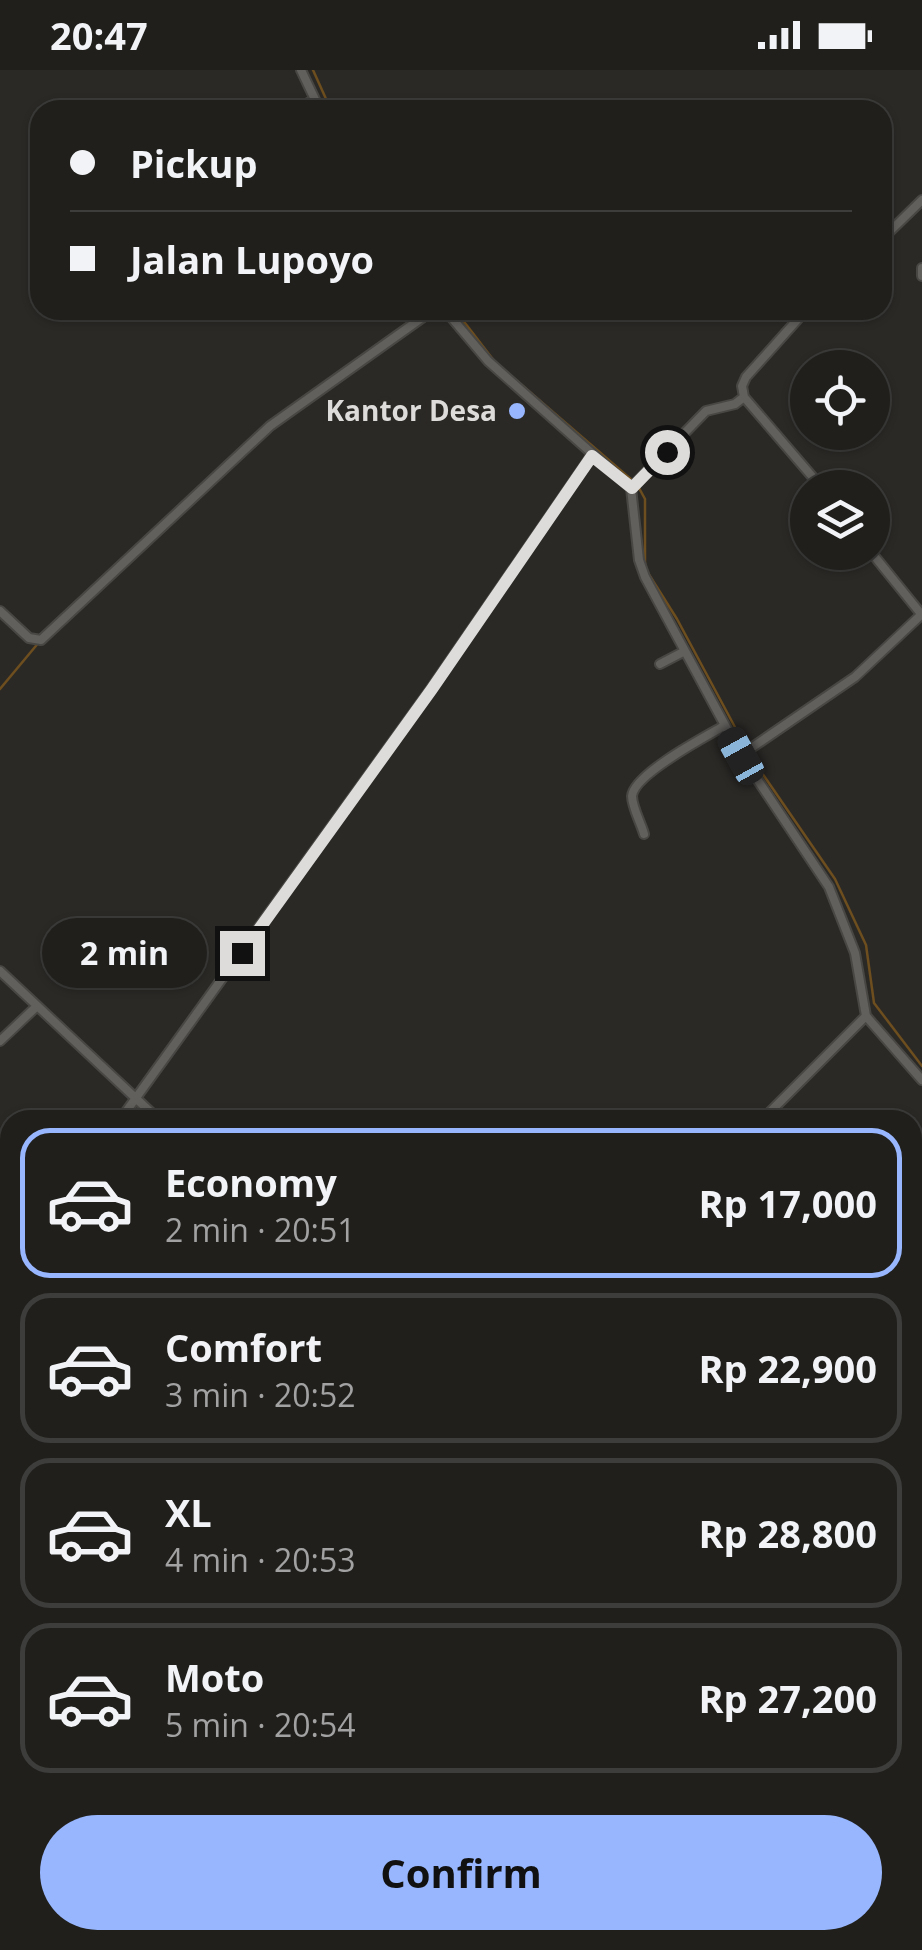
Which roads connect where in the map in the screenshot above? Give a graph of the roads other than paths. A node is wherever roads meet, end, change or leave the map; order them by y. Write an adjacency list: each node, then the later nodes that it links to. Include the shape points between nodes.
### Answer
1 (301, 70): 2 (street)
2 (314, 100)
3 (922, 200): 4 (street)
4 (892, 229)
5 (922, 268): 6 (street)
6 (922, 276)
7 (419, 320): 15 (street, via 270,426 41,640 29,638)
8 (453, 320): 11 (street)
9 (797, 320): 10 (street, via 746,377)
10 (744, 397): 12 (street); 13 (street, via 706,411)
11 (596, 459): 13 (street); 27 (street)
12 (807, 470)
13 (632, 488): 17 (street, via 642,570)
14 (886, 570): 16 (street)
15 (0, 612)
16 (922, 615): 20 (street, via 856,677)
17 (682, 653): 18 (street); 19 (street)
18 (660, 664)
19 (721, 728): 20 (street); 21 (street, via 647,774 635,789)
20 (746, 753): 24 (street, via 829,888 854,953)
21 (644, 834)
22 (0, 971): 23 (street)
23 (37, 1006): 25 (street); 27 (street)
24 (866, 1016): 26 (street); 30 (street)
25 (0, 1041)
26 (922, 1080)
27 (139, 1101): 28 (street); 29 (street)
28 (130, 1110)
29 (149, 1110)
30 (772, 1110)

